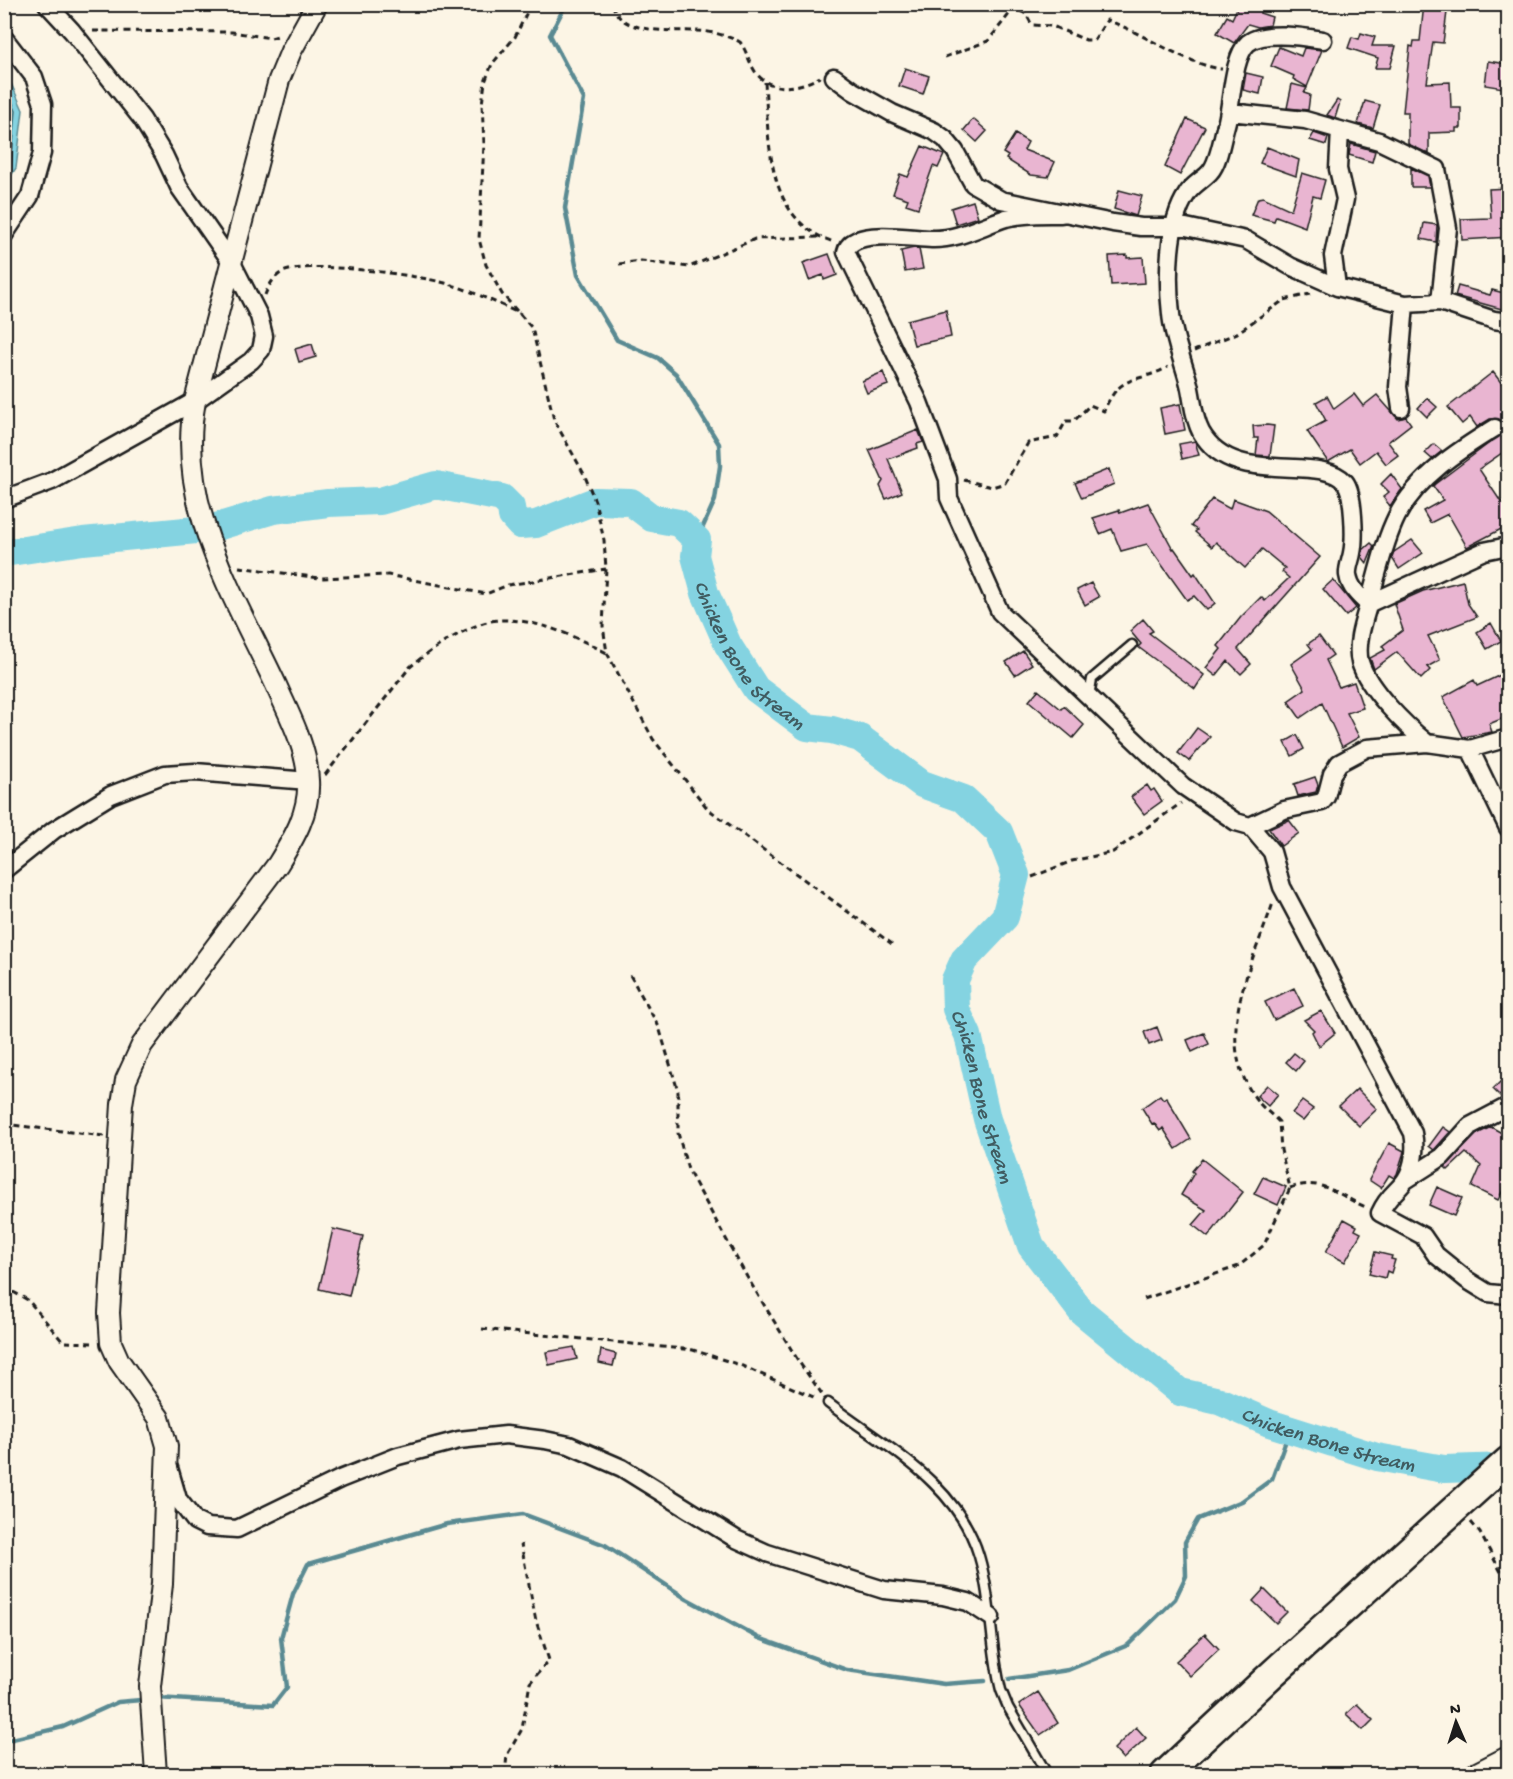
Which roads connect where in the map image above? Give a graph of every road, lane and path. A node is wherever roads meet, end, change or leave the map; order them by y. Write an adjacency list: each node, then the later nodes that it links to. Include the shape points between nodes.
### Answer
1 (47, 4): 5 (street)
2 (316, 4): 6 (street)
3 (531, 4): 25 (path, via 515,37 492,64 482,104 479,239 491,275)
4 (613, 4): 12 (path, via 618,17 627,23 667,32 715,33 740,42)
5 (72, 31): 6 (path, via 232,32 271,38); 20 (street, via 142,119 179,187)
6 (300, 33): 20 (street, via 268,116)
7 (4, 38): 17 (street, via 34,77 43,104 42,153 30,196)
8 (1323, 40): 10 (street, via 1259,37 1246,44)
9 (945, 57): 10 (path, via 988,41 1014,8 1026,14 1032,25 1052,26 1086,40 1094,40 1107,20 1204,64)
10 (1236, 71): 13 (street, via 1229,95)
11 (834, 77): 12 (path, via 826,75 800,87); 15 (street, via 892,113 945,139 973,184 984,192 1001,200)
12 (765, 82): 18 (path, via 770,160 777,189 802,223)
13 (1230, 112): 14 (street, via 1305,120); 16 (street, via 1212,171 1187,193)
14 (1340, 130): 22 (street, via 1338,169 1345,199 1333,256); 23 (street, via 1379,141 1437,170 1448,228)
15 (1061, 214): 16 (street, via 1141,227); 19 (street, via 1008,218 948,238 896,235)
16 (1174, 226): 22 (street, via 1246,240); 28 (street, via 1170,253 1171,314)
17 (4, 235)
18 (819, 237): 19 (path); 21 (path, via 755,239 689,267 641,261)
19 (848, 246): 32 (street, via 846,252 854,272 919,402)
20 (232, 263): 26 (street); 29 (street)
21 (619, 264)
22 (1337, 287): 24 (street); 28 (path, via 1330,292 1284,300 1237,333)
23 (1440, 302): 24 (street); 27 (street)
24 (1405, 304): 30 (street, via 1398,387)
25 (522, 315): 26 (path, via 445,283 398,274 302,268 282,273 270,284); 36 (path, via 532,328 554,420 595,501)
26 (259, 316): 29 (street, via 264,336 261,350)
27 (1509, 322)
28 (1183, 358): 32 (path, via 1112,392 1104,411 1090,405 1074,421 1066,421 1057,437 1028,442 1005,483 992,488 963,480); 37 (street, via 1195,418 1214,448 1230,459 1251,465 1320,471 1346,483 1351,492 1353,545 1348,575 1354,591)
29 (195, 401): 33 (street, via 52,481); 35 (street, via 189,439 195,498)
30 (1401, 408)
31 (1495, 428): 37 (street, via 1445,462 1409,497 1397,516)
32 (948, 485): 40 (street, via 949,498 994,602)
33 (4, 499)
34 (1509, 546): 37 (street, via 1484,551)
35 (219, 564): 36 (path, via 320,578 388,574 486,594 508,585); 44 (street, via 288,713 305,761)
36 (606, 569): 39 (path, via 603,626)
37 (1368, 604): 42 (street, via 1360,661 1368,679)
38 (1132, 645): 40 (lane, via 1092,679)
39 (607, 653): 44 (path, via 571,635 532,623 499,619 482,624 427,652 410,667); 51 (path, via 653,739 708,809)
40 (1090, 700): 45 (street)
41 (1509, 738): 43 (street)
42 (1427, 743): 43 (street); 46 (street, via 1385,745 1350,755 1332,774 1322,802 1284,810)
43 (1470, 749): 47 (street)
44 (308, 789): 48 (street, via 195,772 165,774 111,795 54,830); 55 (street, via 296,835 278,864 142,1045 126,1080)
45 (1195, 794): 46 (street, via 1236,822); 49 (path, via 1126,846 1072,861)
46 (1250, 826): 50 (street, via 1272,852)
47 (1509, 828)
48 (4, 870)
49 (1032, 878)
50 (1282, 886): 56 (street, via 1413,1132 1414,1157); 57 (path, via 1238,1005 1236,1051 1254,1097 1279,1122)
51 (892, 944)
52 (630, 975): 64 (path, via 659,1027 678,1090 678,1132 688,1170 747,1277)
53 (1509, 1106): 56 (street, via 1470,1126 1442,1157)
54 (4, 1124): 55 (path)
55 (120, 1138): 63 (street, via 109,1313)
56 (1406, 1180): 58 (street, via 1386,1200)
57 (1290, 1188): 58 (path, via 1304,1183 1326,1187); 61 (path, via 1263,1245 1250,1258 1239,1266)
58 (1380, 1213): 60 (street, via 1423,1236 1436,1255 1467,1280 1488,1293)
59 (4, 1287): 63 (path, via 27,1300 63,1342)
60 (1509, 1295)
61 (1144, 1299)
62 (482, 1329): 64 (path, via 693,1350 740,1365)
63 (111, 1342): 66 (street, via 119,1361 159,1418 165,1431)
64 (828, 1403): 70 (lane, via 937,1485 955,1506 979,1557)
65 (1509, 1461): 67 (highway)
66 (168, 1464): 70 (street, via 178,1499 195,1521 207,1527 237,1529 340,1479 398,1456 459,1440 506,1435 545,1440 568,1445 622,1468 736,1539 767,1553 884,1590 968,1602); 72 (street, via 162,1584 150,1686)
67 (1467, 1498): 69 (path, via 1480,1533); 75 (highway)
68 (521, 1544): 73 (path, via 536,1621 549,1660 530,1683 522,1729 507,1755)
69 (1509, 1585)
70 (991, 1617): 74 (lane, via 1001,1690)
71 (1509, 1757): 76 (street)
72 (156, 1774)
73 (505, 1774)
74 (1047, 1774)
75 (1165, 1774)
76 (1475, 1774)

